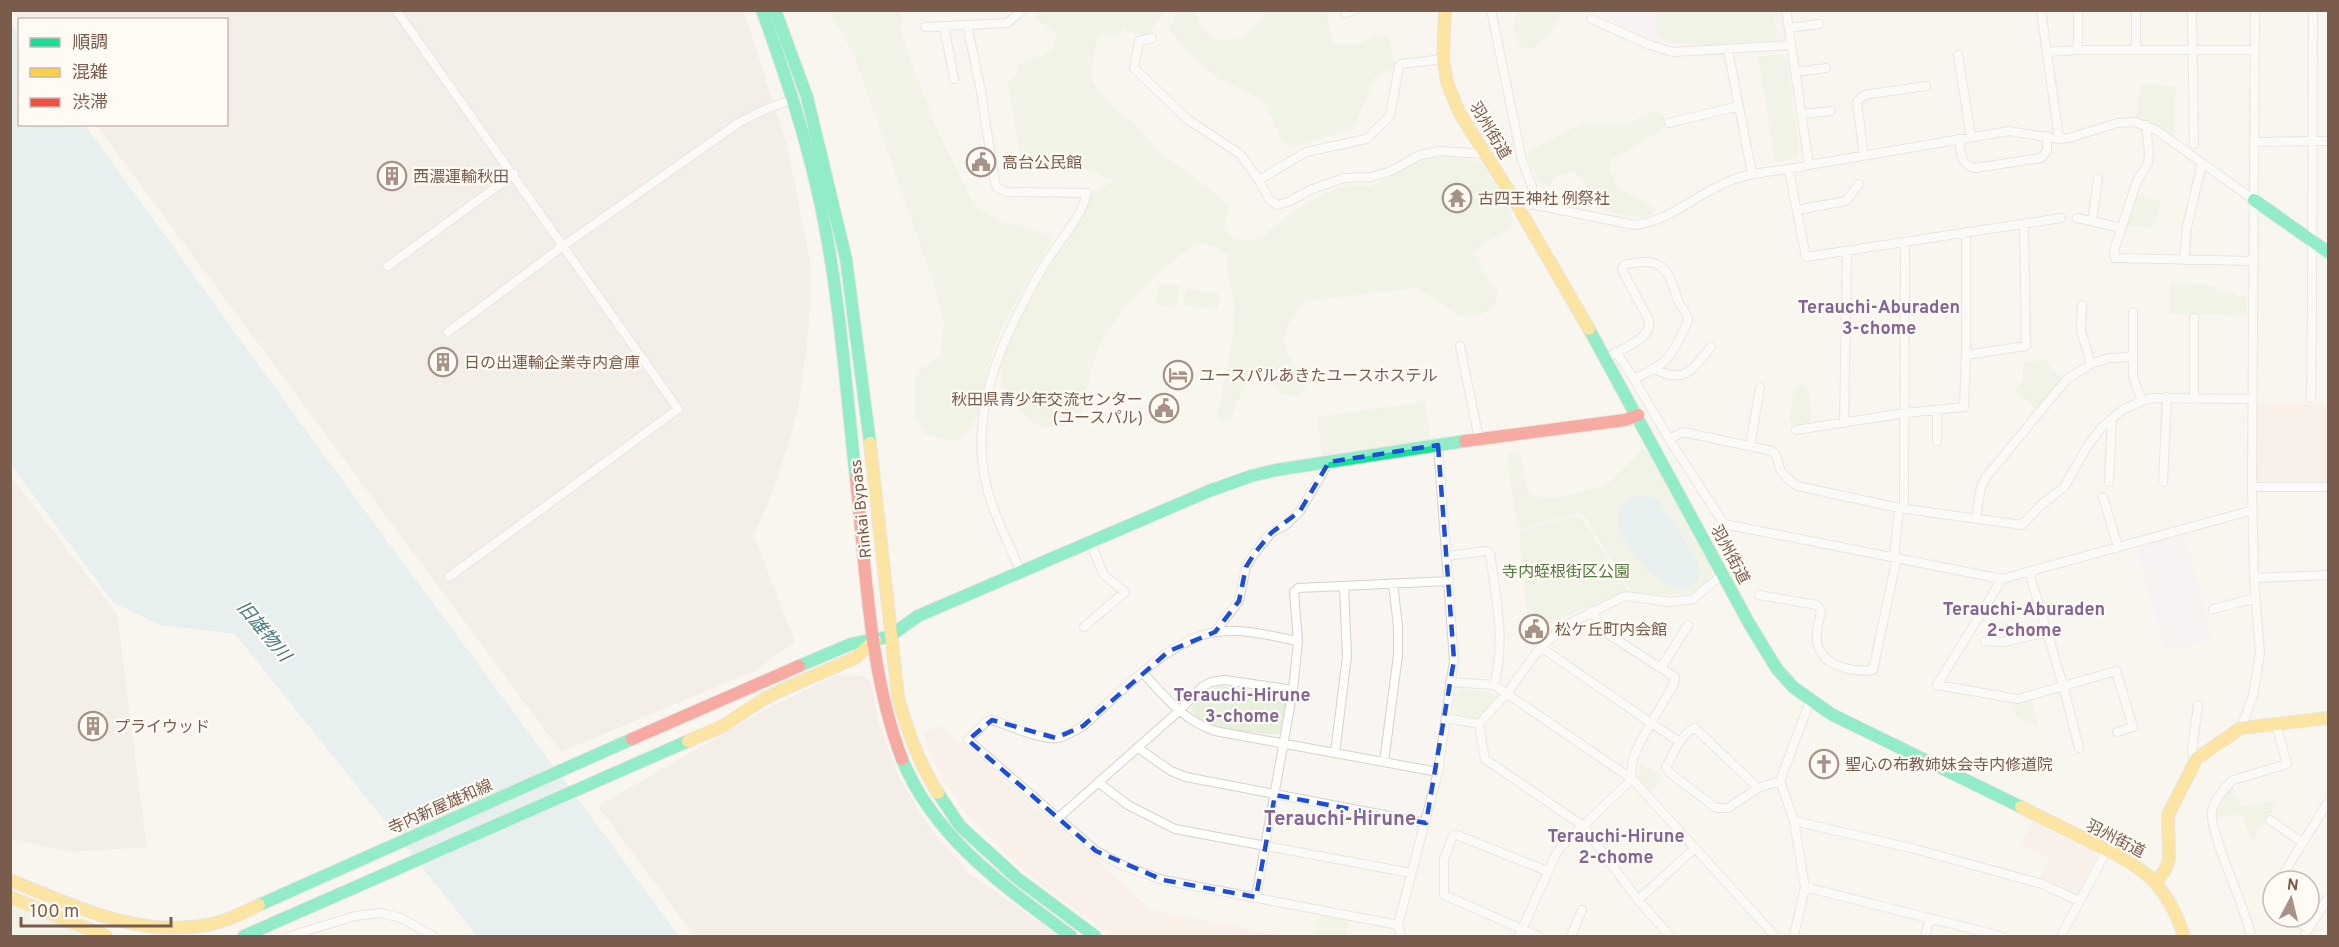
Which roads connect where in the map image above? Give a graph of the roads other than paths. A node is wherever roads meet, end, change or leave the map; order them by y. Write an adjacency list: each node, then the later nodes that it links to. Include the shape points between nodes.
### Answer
1 (396, 10): 55 (street)
2 (762, 10): 36 (main road, Rinkai Bypass)
3 (775, 10): 36 (main road, Rinkai Bypass)
4 (1023, 10): 18 (street, via 1007,23)
5 (1355, 10): 15 (street)
6 (1445, 10): 31 (main road, 羽州街道)
7 (1491, 10): 61 (street, via 1522,160 1532,186)
8 (1786, 10): 21 (street)
9 (2042, 10): 29 (street)
10 (2078, 10): 25 (street)
11 (2136, 10): 26 (street)
12 (2192, 10): 28 (street)
13 (2255, 10): 27 (street)
14 (2313, 10): 46 (street)
15 (1345, 13)
16 (1591, 19): 24 (street, via 1673,52)
17 (1819, 24): 21 (street)
18 (967, 25): 19 (street); 119 (street, via 994,183 1007,192 1087,193 1080,211 1018,309 995,363 985,412 984,473)
19 (944, 26): 20 (street); 34 (street)
20 (926, 27)
21 (1789, 28): 23 (street)
22 (1152, 38): 58 (street, via 1139,41 1134,68 1187,119 1240,154)
23 (1791, 45): 24 (street); 33 (street)
24 (1728, 50): 37 (street)
25 (2078, 50): 26 (street); 29 (street)
26 (2136, 50): 28 (street)
27 (2255, 50): 28 (street); 48 (street)
28 (2193, 51): 49 (street)
29 (2048, 52): 45 (street)
30 (1958, 55): 43 (street)
31 (1443, 59): 50 (main road, 羽州街道, via 1459,112); 58 (street, via 1399,66 1390,116 1366,139 1306,152)
32 (1826, 68): 33 (street)
33 (1796, 72): 39 (street)
34 (954, 79)
35 (1926, 86): 51 (street, via 1860,98 1857,102)
36 (801, 98): 71 (street, via 740,122); 137 (main road, Rinkai Bypass, via 846,259); 138 (main road, Rinkai Bypass, via 834,282)
37 (1739, 106): 40 (street); 56 (street)
38 (1831, 111): 39 (street)
39 (1803, 114): 53 (street)
40 (1669, 123)
41 (2146, 125): 45 (street, via 2117,123); 52 (street); 67 (street, via 2148,163)
42 (2047, 136): 43 (street, via 2009,131); 44 (street, via 2048,151 2041,158 1974,168 1963,162); 45 (street)
43 (1971, 137): 44 (street)
44 (1959, 139): 51 (street)
45 (2059, 139)
46 (2312, 140): 47 (street); 48 (street); 69 (street)
47 (2328, 141)
48 (2254, 142): 60 (street)
49 (2194, 144)
50 (1485, 154): 58 (street, via 1420,154 1391,171 1344,178 1277,205); 61 (main road, 羽州街道)
51 (1864, 156): 53 (street)
52 (2202, 163): 60 (street); 74 (street, via 2187,227)
53 (1809, 165): 54 (street)
54 (1789, 171): 56 (street); 62 (street)
55 (514, 174): 71 (street); 76 (street)
56 (1752, 174): 61 (street, via 1724,184 1650,223 1634,225)
57 (2098, 179): 65 (street)
58 (1259, 180)
59 (1859, 184): 62 (street, via 1846,201)
60 (2254, 200): 69 (main road); 75 (street)
61 (1526, 208): 83 (main road, 羽州街道)
62 (1797, 210): 72 (street, via 1806,257)
63 (2061, 218): 66 (street)
64 (2077, 218): 65 (street)
65 (2092, 221): 67 (street)
66 (2024, 224): 68 (street); 84 (street, via 2026,346)
67 (2122, 228): 74 (street, via 2115,258)
68 (1966, 232): 70 (street); 84 (street)
69 (2314, 241): 73 (main road); 92 (street)
70 (1905, 243): 72 (street); 96 (street)
71 (563, 246): 80 (street); 123 (street, via 678,409)
72 (1847, 251): 99 (street)
73 (2328, 252)
74 (2184, 260): 75 (street)
75 (2254, 261): 93 (street)
76 (388, 266)
77 (2082, 305): 86 (street, via 2081,331)
78 (2133, 312): 85 (street)
79 (2194, 318): 91 (street)
80 (448, 332)
81 (1460, 346): 102 (street)
82 (1711, 347): 87 (street, via 1681,377 1667,376)
83 (1612, 355): 87 (street, via 1647,334 1650,327 1622,269 1624,265 1650,261 1668,271 1688,317 1674,351); 88 (street); 97 (main road, 羽州街道)
84 (1966, 355): 95 (street, via 1964,408)
85 (2132, 357): 86 (street); 94 (street, via 2133,377)
86 (2091, 364): 114 (street, via 2067,379 1986,477)
87 (1655, 369): 88 (street)
88 (1634, 379): 101 (street)
89 (1760, 388): 105 (street)
90 (2167, 397): 91 (street); 94 (street); 108 (street)
91 (2194, 398): 93 (street)
92 (2311, 398)
93 (2253, 399): 109 (street)
94 (2142, 400): 98 (street)
95 (1937, 410): 96 (street); 103 (street)
96 (1905, 413): 99 (street); 112 (street)
97 (1638, 415): 102 (main road, via 1626,420); 121 (main road, 羽州街道)
98 (2112, 418): 107 (street); 114 (street, via 2088,447 2064,487 2022,525)
99 (1844, 423): 100 (street)
100 (1796, 430)
101 (1669, 439): 105 (street, via 1683,432); 118 (street, via 1724,524)
102 (1479, 440): 104 (main road)
103 (1937, 441)
104 (1438, 445): 106 (main road); 117 (street)
105 (1750, 446): 112 (street, via 1772,451 1780,469 1797,486)
106 (1329, 462): 115 (main road, via 1251,476); 135 (street, via 1300,511 1271,532 1254,554 1246,567 1239,601)
107 (2109, 482)
108 (2163, 482)
109 (2252, 487): 110 (street); 113 (street)
110 (2328, 487)
111 (2103, 496): 116 (street)
112 (1902, 508): 114 (street); 118 (street)
113 (2253, 510): 116 (street); 124 (street)
114 (1977, 519)
115 (1090, 541): 119 (main road); 134 (street, via 1103,574 1125,592)
116 (2118, 547): 120 (street)
117 (1447, 556): 126 (street); 145 (street, via 1486,551 1490,554 1500,635 1500,664)
118 (1895, 557): 125 (street); 129 (street, via 1873,670 1847,670 1826,658 1817,641 1821,611 1816,605)
119 (1021, 572): 137 (main road, via 918,616)
120 (2029, 572): 125 (street); 136 (street)
121 (1723, 574): 132 (street, via 1693,599 1670,602 1625,596); 149 (main road, 羽州街道, via 1777,669)
122 (2328, 575): 124 (street)
123 (449, 578)
124 (2254, 578): 130 (street)
125 (2002, 579): 146 (street, via 1937,686 2018,699)
126 (1449, 580): 127 (street); 144 (street, via 1454,660)
127 (1393, 583): 128 (street); 165 (street, via 1398,655)
128 (1344, 586): 139 (street, via 1298,588 1294,592); 163 (street, via 1347,656)
129 (1759, 595)
130 (2256, 598): 131 (street); 157 (street, via 2258,673)
131 (2213, 609)
132 (1592, 611): 141 (street, via 1564,627); 142 (street, via 1603,631)
133 (1688, 625): 142 (street)
134 (1084, 627)
135 (1215, 632): 139 (street, via 1243,631); 143 (street, via 1169,651)
136 (2048, 632): 140 (street, via 2003,642); 146 (street)
137 (890, 636): 138 (main road, 寺内新屋雄和線); 204 (main road, Rinkai Bypass, via 906,726 929,779 960,826 1017,878)
138 (875, 640): 196 (main road, 寺内新屋雄和線, via 850,644); 200 (main road, 寺内新屋雄和線, via 855,658 764,699 721,728); 203 (main road, Rinkai Bypass, via 885,708 916,789 950,836 1013,892)
139 (1298, 641): 147 (street)
140 (1985, 641)
141 (1542, 648): 148 (street); 154 (street)
142 (1661, 668): 154 (street, via 1675,677 1674,684)
143 (1143, 673): 151 (street); 173 (street, via 1069,734 1056,738 1041,736 992,720 968,740)
144 (1450, 682): 145 (street); 152 (street)
145 (1494, 685): 148 (street)
146 (2064, 685): 158 (street, via 2116,671 2133,727); 162 (street)
147 (1293, 690): 151 (street, via 1225,680 1211,682); 159 (street)
148 (1507, 693): 155 (street); 167 (street)
149 (1810, 701): 168 (street); 181 (main road, 羽州街道, via 1851,725)
150 (2198, 705): 164 (street, via 2192,750)
151 (1179, 711): 159 (street, via 1215,731); 161 (street)
152 (1446, 718): 155 (street); 166 (street)
153 (2328, 718): 156 (main road)
154 (1651, 723): 160 (street); 167 (street, via 1633,755)
155 (1479, 724): 177 (street, via 1485,759)
156 (2276, 725): 157 (main road); 215 (street, via 2288,764 2232,780 2212,811 2212,824)
157 (2241, 728): 164 (main road)
158 (2117, 732)
159 (1285, 742): 163 (street); 171 (street)
160 (1680, 742): 170 (street, via 1695,728); 170 (street, via 1666,767 1716,808 1728,808)
161 (1138, 748): 169 (street); 171 (street, via 1186,777)
162 (2079, 748)
163 (1335, 753): 165 (street)
164 (2197, 758): 186 (main road, via 2168,815 2169,859)
165 (1384, 762): 166 (street)
166 (1438, 772): 176 (street)
167 (1632, 779): 177 (street); 180 (street)
168 (1780, 781): 170 (street); 175 (street)
169 (1098, 782): 173 (street); 179 (street, via 1128,805 1175,829)
170 (1758, 788)
171 (1275, 795): 176 (street); 179 (street)
172 (2328, 802): 178 (street)
173 (1057, 819): 189 (street, via 1124,866 1163,880)
174 (2270, 820): 178 (street)
175 (1794, 821): 187 (street); 191 (street, via 2043,884)
176 (1426, 823): 184 (street)
177 (1583, 826): 183 (street, via 1563,845); 190 (street)
178 (2303, 843): 182 (street)
179 (1266, 846): 184 (street); 189 (street)
180 (1695, 848): 190 (street); 209 (street)
181 (2107, 850): 186 (main road, 羽州街道, via 2134,863); 191 (street)
182 (2287, 869)
183 (1547, 871): 197 (street); 197 (street, via 1453,836 1444,859 1444,895)
184 (1411, 873): 195 (street)
185 (10, 880): 196 (main road, 寺内新屋雄和線, via 101,917 148,928)
186 (2156, 882): 214 (main road, 羽州街道, via 2173,906)
187 (1805, 887): 194 (street); 210 (street)
188 (10, 897): 199 (main road)
189 (1256, 897): 195 (street)
190 (1638, 900): 208 (street)
191 (2079, 901): 213 (street)
192 (2327, 902): 198 (street)
193 (1582, 910): 207 (street)
194 (1930, 918): 211 (street); 212 (street)
195 (1398, 925): 205 (street)
196 (198, 931)
197 (1521, 933): 206 (street)
198 (2306, 933)
199 (106, 936)
200 (244, 936)
201 (290, 936): 202 (street, via 355,916 381,913 401,918)
202 (433, 936)
203 (1071, 936)
204 (1095, 936)
205 (1401, 936)
206 (1538, 936)
207 (1571, 936)
208 (1670, 936)
209 (1775, 936)
210 (1794, 936)
211 (1925, 936)
212 (2000, 936)
213 (2061, 936)
214 (2184, 936)
215 (2251, 936)

